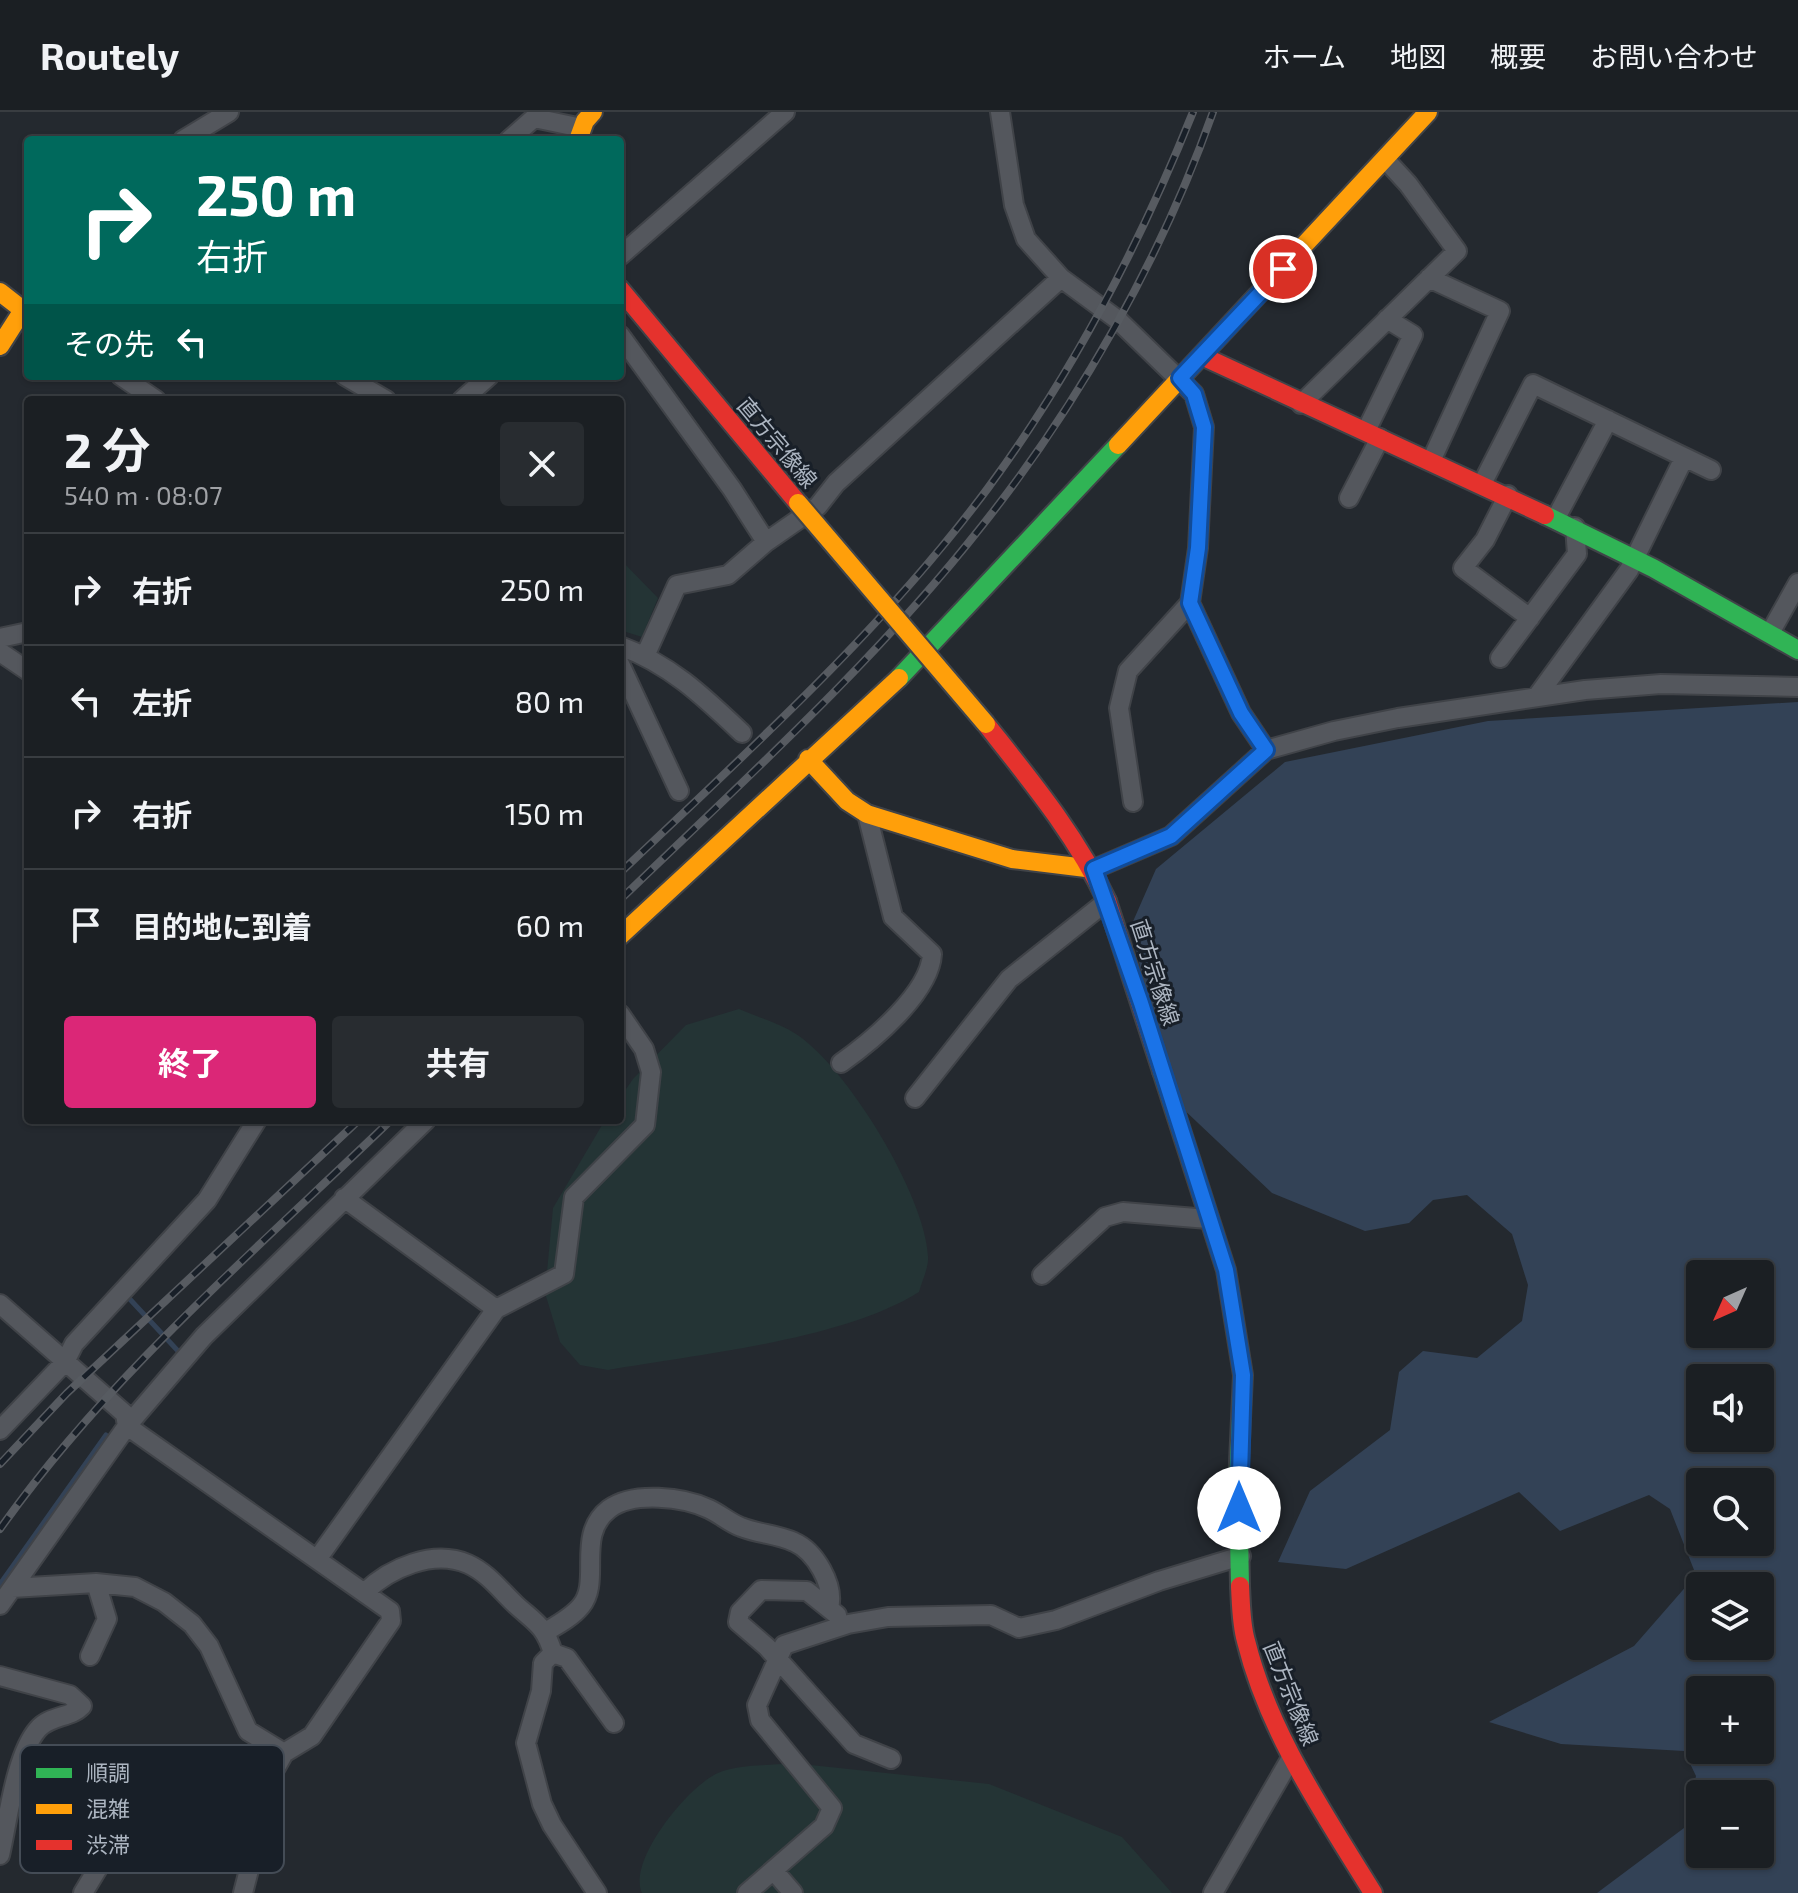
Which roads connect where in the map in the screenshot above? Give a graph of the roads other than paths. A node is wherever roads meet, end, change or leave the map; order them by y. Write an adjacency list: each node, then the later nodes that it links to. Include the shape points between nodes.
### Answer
1 (229, 112): 6 (street)
2 (785, 112): 9 (street)
3 (1000, 112): 10 (street, via 1014,205 1026,239)
4 (1428, 112): 8 (street)
5 (584, 127): 7 (street, via 534,118)
6 (190, 136)
7 (514, 136)
8 (1385, 159): 11 (street, via 1457,251); 17 (street)
9 (624, 253)
10 (1061, 278): 18 (street, via 1118,320); 36 (street, via 836,483 818,506)
11 (1429, 278): 14 (street); 29 (street, via 1500,311)
12 (624, 294): 59 (street, 直方宗像線, bridge, via 986,724 1068,827)
13 (16, 305): 16 (street)
14 (1387, 319): 25 (street); 27 (street, via 1413,335)
15 (624, 340): 36 (street)
16 (0, 346)
17 (1202, 356): 18 (street); 25 (street)
18 (1180, 378): 39 (street, via 1194,394 1204,427); 55 (street, via 913,665)
19 (127, 380): 23 (street)
20 (352, 380): 24 (street)
21 (484, 380): 22 (street)
22 (467, 395)
23 (150, 396)
24 (379, 396)
25 (1301, 404): 27 (street)
26 (1608, 420): 28 (street); 31 (street, via 1533,384); 34 (street)
27 (1373, 435): 29 (street); 33 (street)
28 (1684, 458): 30 (street); 37 (street)
29 (1431, 461): 31 (street)
30 (1711, 470)
31 (1483, 482): 32 (street)
32 (1508, 495): 34 (street); 40 (street, via 1485,540 1463,568)
33 (1349, 498)
34 (1556, 518): 35 (street)
35 (1575, 527): 37 (street); 40 (street, via 1577,554)
36 (766, 542): 47 (street, via 728,575 677,585)
37 (1636, 558): 42 (street); 52 (street)
38 (1798, 583): 42 (street)
39 (1190, 603): 54 (street, via 1241,713); 57 (street, via 1128,671 1119,708)
40 (1530, 618): 48 (street)
41 (24, 633): 43 (street)
42 (1770, 633): 45 (street)
43 (0, 638)
44 (624, 648): 47 (street)
45 (1798, 650)
46 (0, 652): 49 (street)
47 (645, 656): 53 (street, via 692,687)
48 (1500, 658)
49 (24, 668)
50 (624, 673): 56 (street)
51 (1798, 687): 52 (street, via 1661,684)
52 (1538, 695): 54 (street, via 1385,720)
53 (742, 733)
54 (1266, 750): 59 (street, via 1171,836)
55 (808, 759): 58 (street, via 847,801); 61 (street)
56 (679, 791)
57 (1133, 802)
58 (867, 814): 59 (street, via 1012,859); 63 (street, via 893,917 932,954 931,969 882,1033)
59 (1094, 869): 60 (street, 直方宗像線)
60 (1107, 901): 64 (street, via 1009,979); 68 (street, 直方宗像線)
61 (624, 932)
62 (624, 1020): 71 (street, via 644,1049 651,1072 645,1125 574,1197 564,1274)
63 (841, 1063)
64 (915, 1098)
65 (254, 1124): 72 (street, via 207,1200 74,1344)
66 (422, 1124): 67 (street)
67 (344, 1198): 71 (street); 73 (street, via 204,1336)
68 (1208, 1219): 69 (street, via 1123,1212 1105,1217); 75 (street, 直方宗像線, via 1226,1270 1243,1375)
69 (1042, 1275)
70 (0, 1304): 72 (street)
71 (496, 1309): 76 (street)
72 (65, 1362): 73 (street, via 125,1414); 74 (street)
73 (127, 1426): 76 (street); 78 (street)
74 (0, 1430)
75 (1241, 1556): 82 (street, via 1019,1628 991,1615 888,1617); 92 (street, 直方宗像線, via 1245,1639)
76 (318, 1558): 79 (street)
77 (96, 1583): 78 (street); 85 (street, via 107,1619); 90 (street, via 135,1587 192,1624 209,1646 248,1731)
78 (12, 1588): 80 (street)
79 (365, 1592): 83 (street, via 379,1578 408,1564 437,1559 468,1564); 91 (street, via 390,1611 391,1621 312,1736)
80 (0, 1605)
81 (829, 1608): 82 (street); 83 (street, via 827,1580 799,1544 739,1527 707,1508 650,1499 623,1502 599,1519 588,1554 583,1605); 86 (street, via 807,1591 761,1590 740,1612 738,1622)
82 (848, 1624): 86 (street, via 784,1645)
83 (547, 1631): 84 (street)
84 (553, 1653): 88 (street, via 567,1658); 99 (street, via 543,1663 526,1743 542,1804)
85 (90, 1656)
86 (777, 1661): 93 (street, via 854,1744); 96 (street, via 757,1705 760,1720 832,1808 824,1826)
87 (0, 1676): 89 (street, via 70,1695 82,1706 46,1721)
88 (614, 1723)
89 (30, 1745)
90 (271, 1745)
91 (284, 1753)
92 (1291, 1758): 102 (street); 103 (street, 直方宗像線)
93 (891, 1759)
94 (20, 1766): 95 (street)
95 (0, 1855)
96 (774, 1871): 100 (street); 101 (street)
97 (95, 1873): 98 (street)
98 (83, 1893)
99 (597, 1893)
100 (747, 1893)
101 (793, 1893)
102 (1213, 1893)
103 (1373, 1893)

